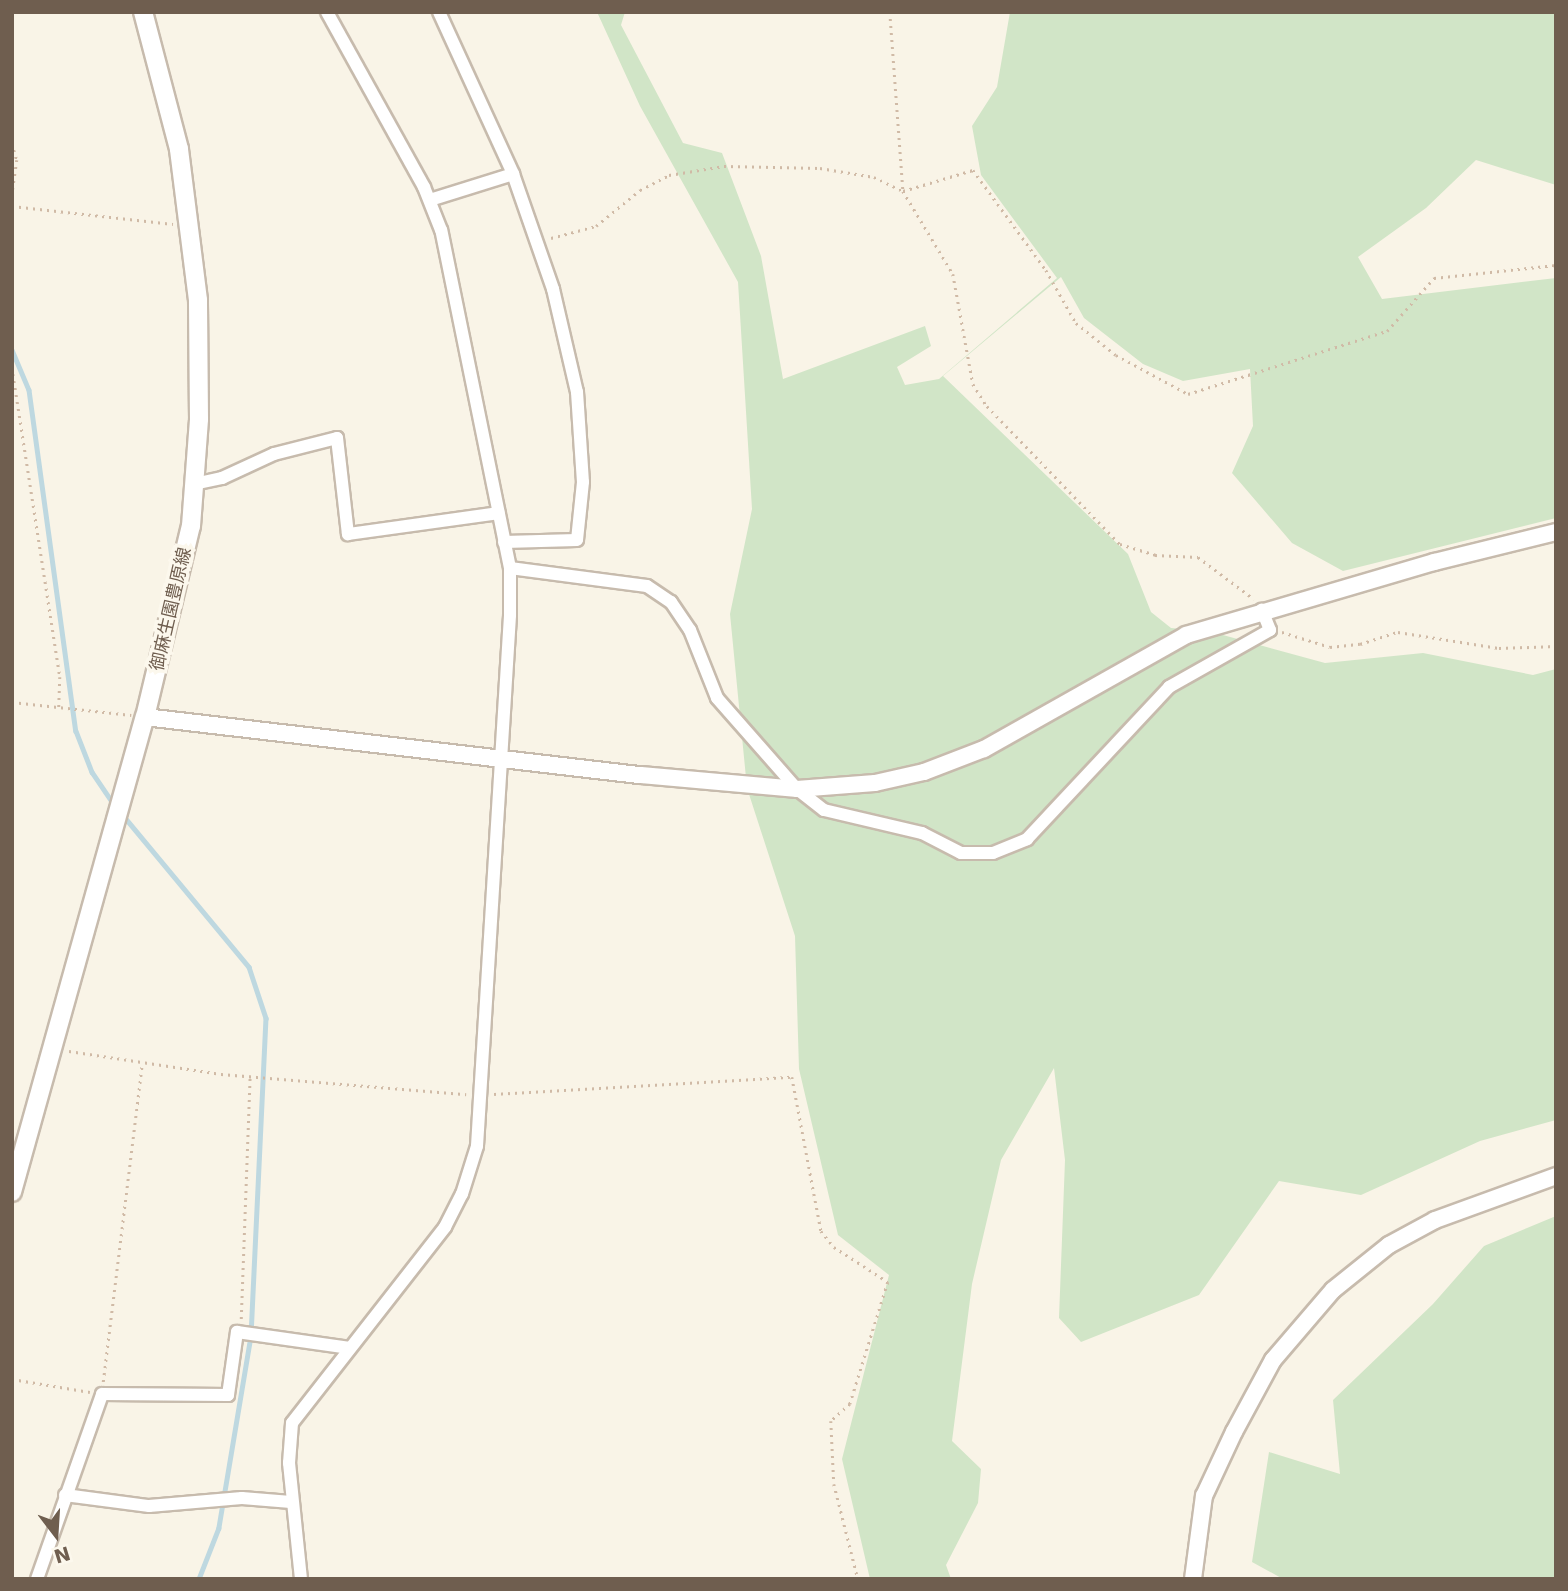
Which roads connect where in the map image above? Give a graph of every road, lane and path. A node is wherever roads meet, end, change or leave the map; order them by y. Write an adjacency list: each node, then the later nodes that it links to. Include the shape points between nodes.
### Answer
1 (143, 12): 11 (main road, 御麻生園豊原線, via 179,149)
2 (327, 12): 9 (street)
3 (439, 12): 6 (street)
4 (890, 12): 7 (path)
5 (12, 143): 8 (path, via 17,160)
6 (513, 174): 9 (street); 12 (street)
7 (903, 191): 12 (path, via 874,177 820,168 724,166 669,175 640,190 596,226); 13 (path, via 973,170 1046,270 1076,323 1116,355 1188,394 1387,331 1434,278); 20 (path, via 953,274 974,384 987,406 1120,544 1155,555 1198,557 1249,593)
8 (12, 195)
9 (430, 200): 16 (street, via 441,230)
10 (12, 206): 11 (path)
11 (190, 223): 15 (main road, 御麻生園豊原線, via 198,300 199,419)
12 (538, 242): 18 (street, via 577,392 583,482 577,540)
13 (1556, 265)
14 (12, 367): 24 (path)
15 (194, 484): 16 (street, via 222,478 274,454 337,438 348,534); 25 (main road, 御麻生園豊原線, via 191,526)
16 (499, 513): 18 (street)
17 (1556, 532): 20 (street)
18 (504, 542): 19 (street)
19 (510, 568): 26 (street); 27 (street, via 647,586 671,602 690,630 717,698)
20 (1262, 610): 21 (street); 27 (street, via 1186,635 984,749 924,772 875,783)
21 (1270, 630): 22 (path, via 1330,647 1360,644 1398,632 1499,648); 27 (street, via 1193,669 1169,687 1027,839 993,853 961,853 922,833 824,810)
22 (1556, 646)
23 (12, 702): 24 (path)
24 (61, 707): 25 (path)
25 (145, 717): 26 (street); 28 (main road, 御麻生園豊原線)
26 (500, 760): 27 (street); 31 (street)
27 (797, 789)
28 (52, 1048): 29 (path); 33 (main road, 御麻生園豊原線)
29 (142, 1065): 30 (path); 37 (path)
30 (250, 1077): 31 (path); 34 (path)
31 (483, 1095): 35 (street, via 477,1146 454,1211); 42 (path, via 792,1077 821,1231 834,1247 888,1282 849,1404 831,1421 834,1484)
32 (1556, 1176): 43 (street, via 1435,1220 1389,1245 1333,1290 1273,1360 1234,1432 1204,1496)
33 (12, 1192)
34 (242, 1333): 35 (street); 37 (street, via 228,1395)
35 (350, 1348): 39 (street, via 292,1423)
36 (12, 1379): 37 (path)
37 (102, 1394): 38 (street)
38 (65, 1494): 39 (street, via 149,1506 231,1500); 40 (street)
39 (292, 1502): 41 (street)
40 (37, 1579)
41 (301, 1579)
42 (858, 1579)
43 (1193, 1579)

